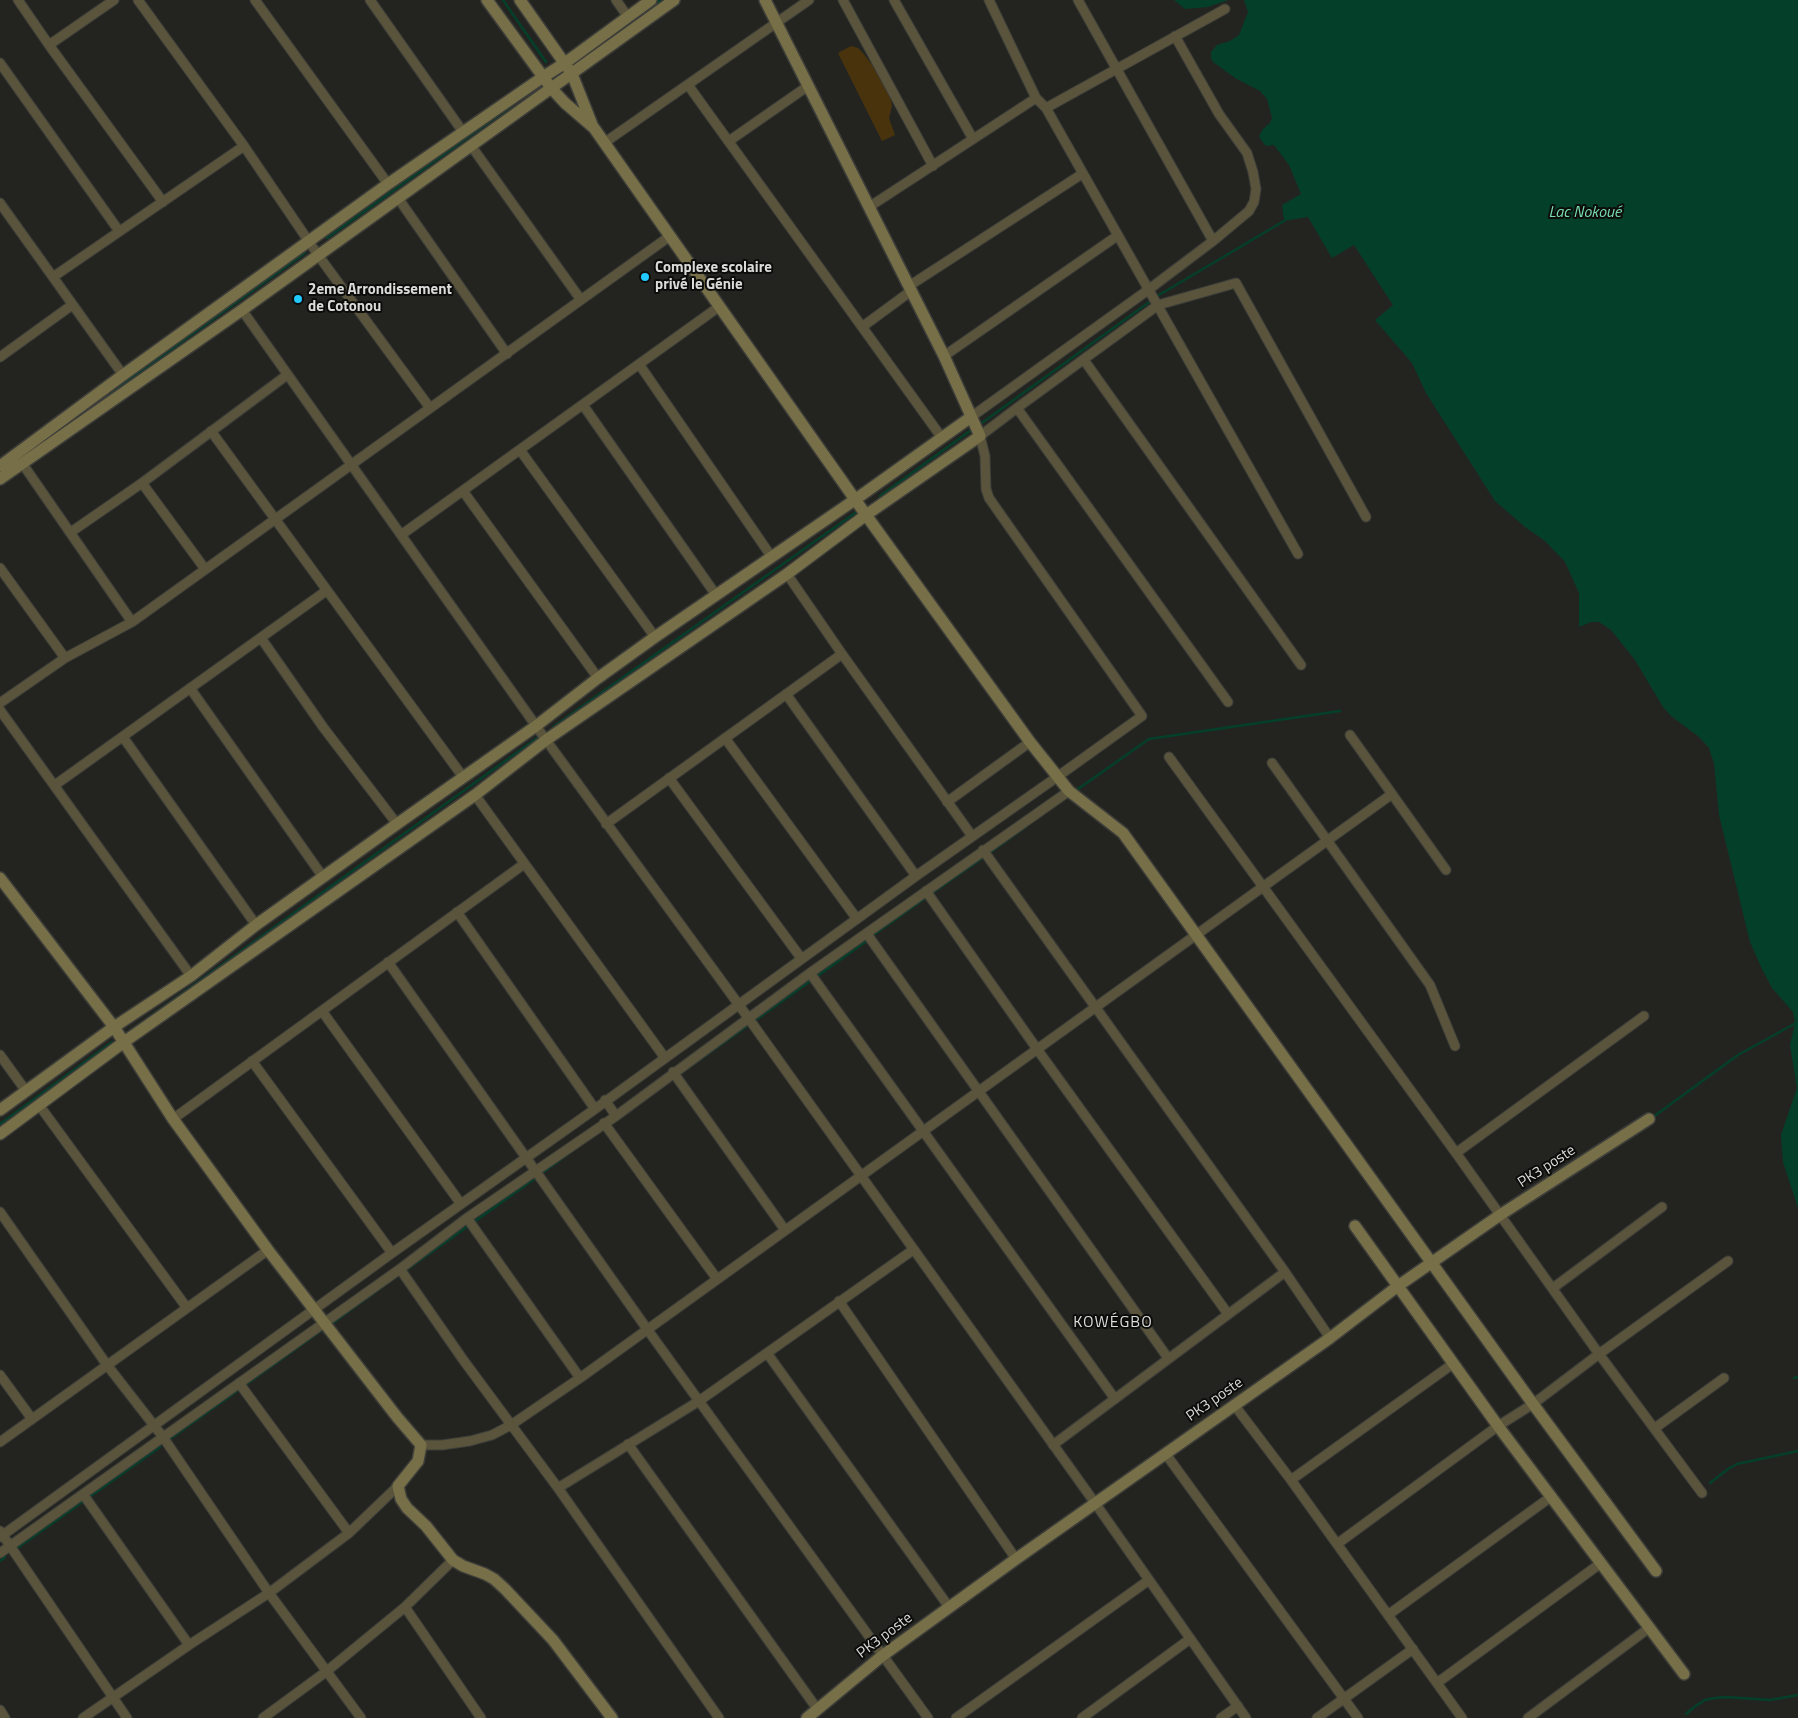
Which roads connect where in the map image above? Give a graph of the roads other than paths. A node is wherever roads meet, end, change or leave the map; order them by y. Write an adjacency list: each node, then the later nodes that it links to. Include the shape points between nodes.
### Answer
1 (18, 0): 21 (street)
2 (114, 0): 21 (street)
3 (138, 0): 37 (street)
4 (255, 0): 41 (street)
5 (370, 0): 33 (street)
6 (487, 0): 26 (street)
7 (520, 0): 23 (street)
8 (616, 0): 18 (street)
9 (651, 0): 18 (street)
10 (674, 0): 25 (street)
11 (766, 0): 19 (street)
12 (809, 0): 19 (street)
13 (843, 0): 39 (street)
14 (894, 0): 34 (street)
15 (989, 0): 30 (street)
16 (1078, 0): 24 (street)
17 (1225, 9): 20 (street)
18 (628, 17): 23 (street)
19 (777, 23): 27 (street); 28 (street)
20 (1175, 36): 24 (street); 49 (street, via 1219,114 1247,153 1254,172 1256,188 1249,211)
21 (49, 45): 43 (street)
22 (0, 63): 46 (street)
23 (565, 64): 25 (street); 26 (street)
24 (1116, 69): 31 (street); 49 (street)
25 (572, 74): 29 (street); 32 (street)
26 (543, 77): 29 (street); 33 (street)
27 (688, 85): 35 (street); 36 (street)
28 (808, 86): 35 (street); 45 (street)
29 (552, 89): 32 (street); 38 (street)
30 (1036, 98): 31 (street); 34 (street)
31 (1046, 108): 40 (street)
32 (594, 128): 36 (street)
33 (463, 132): 41 (street)
34 (973, 140): 39 (street)
35 (729, 141): 60 (street)
36 (604, 143): 47 (street)
37 (244, 146): 43 (street); 50 (street)
38 (472, 147): 42 (street); 55 (street)
39 (933, 166): 45 (street)
40 (1082, 174): 48 (street); 53 (street)
41 (388, 184): 50 (street)
42 (398, 198): 51 (street); 61 (street)
43 (163, 202): 46 (street)
44 (0, 203): 52 (street)
45 (869, 208): 53 (street)
46 (119, 232): 52 (street)
47 (670, 236): 55 (street); 58 (street)
48 (1117, 236): 54 (street); 62 (street)
49 (1213, 241): 54 (street)
50 (309, 242): 51 (street); 66 (street)
51 (318, 256): 59 (street); 69 (street)
52 (53, 277): 56 (street)
53 (910, 289): 60 (street); 62 (street)
54 (1148, 290): 57 (street); 71 (street)
55 (581, 300): 61 (street)
56 (72, 305): 63 (street); 66 (street)
57 (1158, 305): 64 (street); 84 (street, via 1236,283); 88 (street)
58 (720, 306): 65 (street); 82 (street)
59 (242, 310): 67 (street); 76 (street)
60 (862, 327): 74 (street)
61 (508, 354): 69 (street)
62 (944, 356): 71 (street)
63 (0, 357)
64 (1084, 360): 70 (street); 100 (street)
65 (639, 364): 68 (street); 89 (street)
66 (123, 375): 78 (street)
67 (287, 375): 72 (street); 77 (street)
68 (582, 405): 75 (street); 94 (street)
69 (430, 408): 77 (street)
70 (1017, 408): 73 (street); 104 (street)
71 (971, 417): 73 (street); 74 (street)
72 (211, 431): 80 (street); 85 (street)
73 (980, 436): 83 (street); 116 (street, via 985,456 986,489 992,504 1142,716)
74 (942, 438): 82 (street)
75 (520, 450): 81 (street); 96 (street)
76 (22, 463): 79 (street); 86 (street)
77 (351, 464): 85 (street); 87 (street)
78 (0, 466)
79 (0, 479)
80 (142, 483): 86 (street); 91 (street)
81 (463, 491): 87 (street); 101 (street)
82 (856, 499): 83 (street); 89 (street)
83 (866, 515): 92 (street); 112 (street)
84 (1366, 517)
85 (274, 519): 91 (street); 93 (street)
86 (71, 532): 95 (street)
87 (401, 535): 107 (street)
88 (1298, 554)
89 (771, 556): 94 (street)
90 (0, 568): 99 (street)
91 (205, 569): 95 (street)
92 (787, 574): 98 (street); 111 (street)
93 (326, 591): 97 (street); 115 (street)
94 (716, 596): 96 (street)
95 (132, 622): 99 (street)
96 (655, 637): 101 (street)
97 (261, 638): 102 (street); 123 (street)
98 (842, 654): 103 (street); 122 (street)
99 (65, 658): 105 (street)
100 (1302, 665)
101 (598, 678): 107 (street)
102 (190, 688): 109 (street); 131 (street)
103 (786, 694): 110 (street); 130 (street)
104 (1228, 702)
105 (0, 703)
106 (0, 710): 118 (street)
107 (536, 726): 111 (street); 115 (street)
108 (1350, 736): 120 (street)
109 (123, 737): 118 (street); 137 (street)
110 (724, 738): 117 (street); 136 (street)
111 (546, 740): 121 (street); 124 (street)
112 (1030, 742): 116 (street); 122 (street)
113 (1169, 757): 133 (street)
114 (1272, 763): 126 (street)
115 (463, 777): 123 (street)
116 (1057, 777): 119 (street); 125 (street)
117 (670, 778): 124 (street); 140 (street)
118 (55, 785): 143 (street)
119 (1068, 791): 127 (street); 139 (street, via 1123,833)
120 (1392, 794): 126 (street); 129 (street)
121 (475, 795): 128 (street); 150 (street)
122 (947, 802): 125 (street)
123 (397, 824): 131 (street)
124 (606, 824): 144 (street)
125 (972, 836): 130 (street)
126 (1327, 841): 133 (street); 151 (street, via 1430,985)
127 (983, 850): 134 (street); 145 (street)
128 (524, 864): 135 (street); 154 (street)
129 (1446, 870)
130 (916, 876): 136 (street)
131 (323, 877): 137 (street)
132 (0, 878): 149 (street)
133 (1263, 887): 139 (street); 169 (street)
134 (926, 891): 138 (street); 152 (street)
135 (457, 912): 141 (street); 161 (street)
136 (857, 919): 140 (street)
137 (256, 925): 143 (street)
138 (867, 934): 142 (street); 158 (street)
139 (1196, 935): 145 (street); 184 (street)
140 (801, 958): 144 (street)
141 (388, 962): 146 (street); 170 (street)
142 (810, 973): 148 (street); 167 (street)
143 (192, 976): 149 (street)
144 (739, 1005): 148 (street); 154 (street)
145 (1094, 1008): 152 (street); 186 (street)
146 (322, 1011): 155 (street); 173 (street)
147 (1644, 1016): 169 (street)
148 (748, 1020): 156 (street); 172 (street)
149 (114, 1027): 150 (street); 157 (street)
150 (124, 1042): 160 (street); 164 (street)
151 (1455, 1046)
152 (1036, 1050): 158 (street); 193 (street)
153 (0, 1055): 157 (street)
154 (665, 1058): 159 (street)
155 (252, 1061): 164 (street); 182 (street)
156 (673, 1072): 163 (street); 179 (street)
157 (26, 1091): 162 (street)
158 (978, 1091): 167 (street); 199 (street)
159 (605, 1100): 161 (street); 163 (street)
160 (39, 1105): 168 (street); 191 (street)
161 (595, 1109): 170 (street)
162 (0, 1110)
163 (616, 1116): 166 (street)
164 (174, 1119): 180 (street)
165 (1649, 1119): 176 (street, PK3 poste)
166 (604, 1123): 171 (street); 187 (street)
167 (924, 1131): 172 (street); 206 (street)
168 (0, 1134)
169 (1456, 1153): 176 (street)
170 (527, 1158): 171 (street); 173 (street)
171 (537, 1171): 177 (street); 195 (street)
172 (860, 1176): 179 (street); 181 (street)
173 (461, 1204): 182 (street)
174 (1662, 1207): 189 (street)
175 (0, 1212): 201 (street)
176 (1500, 1215): 184 (street, PK3 poste); 189 (street)
177 (467, 1218): 185 (street); 203 (street)
178 (1355, 1226): 188 (street)
179 (785, 1230): 187 (street)
180 (268, 1250): 191 (street); 192 (street)
181 (913, 1250): 190 (street); 218 (street)
182 (392, 1253): 192 (street)
183 (1728, 1261): 198 (street)
184 (1432, 1262): 188 (street, PK3 poste); 208 (street)
185 (400, 1269): 194 (street); 212 (street)
186 (1285, 1272): 193 (street); 196 (street)
187 (717, 1279): 195 (street)
188 (1398, 1286): 196 (street, PK3 poste); 200 (street)
189 (1553, 1288): 198 (street)
190 (839, 1301): 197 (street); 233 (street)
191 (187, 1308): 201 (street)
192 (314, 1310): 194 (street); 211 (street)
193 (1228, 1314): 199 (street)
194 (324, 1322): 205 (street); 219 (street)
195 (647, 1329): 203 (street); 207 (street)
196 (1330, 1338): 209 (street, PK3 poste)
197 (766, 1353): 207 (street); 240 (street)
198 (1599, 1354): 208 (street); 214 (street)
199 (1168, 1358): 206 (street)
200 (1454, 1363): 213 (street); 221 (street)
201 (107, 1365): 210 (street); 211 (street)
202 (0, 1375): 210 (street)
203 (580, 1378): 212 (street)
204 (1724, 1378): 214 (street)
205 (239, 1383): 215 (street); 228 (street)
206 (1115, 1398): 218 (street)
207 (699, 1401): 217 (street); 246 (street)
208 (1534, 1404): 213 (street); 236 (street)
209 (1235, 1406): 220 (street, PK3 poste); 221 (street)
210 (32, 1419): 216 (street)
211 (154, 1425): 215 (street); 229 (street)
212 (511, 1425): 219 (street, via 492,1435); 223 (street)
213 (1498, 1426): 226 (street); 230 (street)
214 (1655, 1428): 224 (street)
215 (162, 1437): 225 (street); 238 (street)
216 (0, 1442)
217 (628, 1444): 223 (street); 254 (street)
218 (1053, 1445): 227 (street)
219 (421, 1446): 222 (street, via 418,1461)
220 (1165, 1453): 227 (street, PK3 poste); 251 (street)
221 (1291, 1480): 230 (street)
222 (398, 1486): 228 (street); 234 (street, via 401,1500)
223 (558, 1488): 262 (street)
224 (1702, 1493)
225 (83, 1494): 231 (street); 244 (street)
226 (1552, 1496): 235 (street); 241 (street)
227 (1095, 1503): 233 (street, PK3 poste); 237 (street)
228 (349, 1533): 238 (street)
229 (1, 1535): 231 (street)
230 (1337, 1544): 241 (street)
231 (11, 1546): 232 (street); 250 (street)
232 (0, 1553)
233 (1016, 1559): 240 (street, PK3 poste)
234 (453, 1560): 239 (street); 261 (street, via 485,1574 506,1589 554,1640)
235 (1601, 1563): 242 (street); 249 (street)
236 (1656, 1571)
237 (1149, 1580): 243 (street); 265 (street)
238 (269, 1593): 244 (street); 247 (street)
239 (405, 1607): 247 (street); 260 (street)
240 (949, 1607): 246 (street, PK3 poste)
241 (1388, 1615): 245 (street)
242 (1650, 1628): 248 (street); 272 (street)
243 (1190, 1639): 252 (street); 266 (street)
244 (189, 1645): 250 (street)
245 (1413, 1649): 249 (street); 251 (street)
246 (882, 1656): 254 (street, PK3 poste); 264 (street)
247 (327, 1671): 258 (street); 259 (street)
248 (1684, 1674)
249 (1436, 1682): 271 (street)
250 (113, 1698): 256 (street); 257 (street)
251 (1344, 1699): 269 (street); 270 (street)
252 (1238, 1706): 267 (street); 268 (street)
253 (0, 1710): 255 (street)
254 (818, 1710): 263 (street, PK3 poste)
255 (5, 1718)
256 (83, 1718)
257 (127, 1718)
258 (263, 1718)
259 (360, 1718)
260 (481, 1718)
261 (612, 1718)
262 (719, 1718)
263 (807, 1718)
264 (928, 1718)
265 (956, 1718)
266 (1082, 1718)
267 (1222, 1718)
268 (1246, 1718)
269 (1317, 1718)
270 (1358, 1718)
271 (1462, 1718)
272 (1528, 1718)

